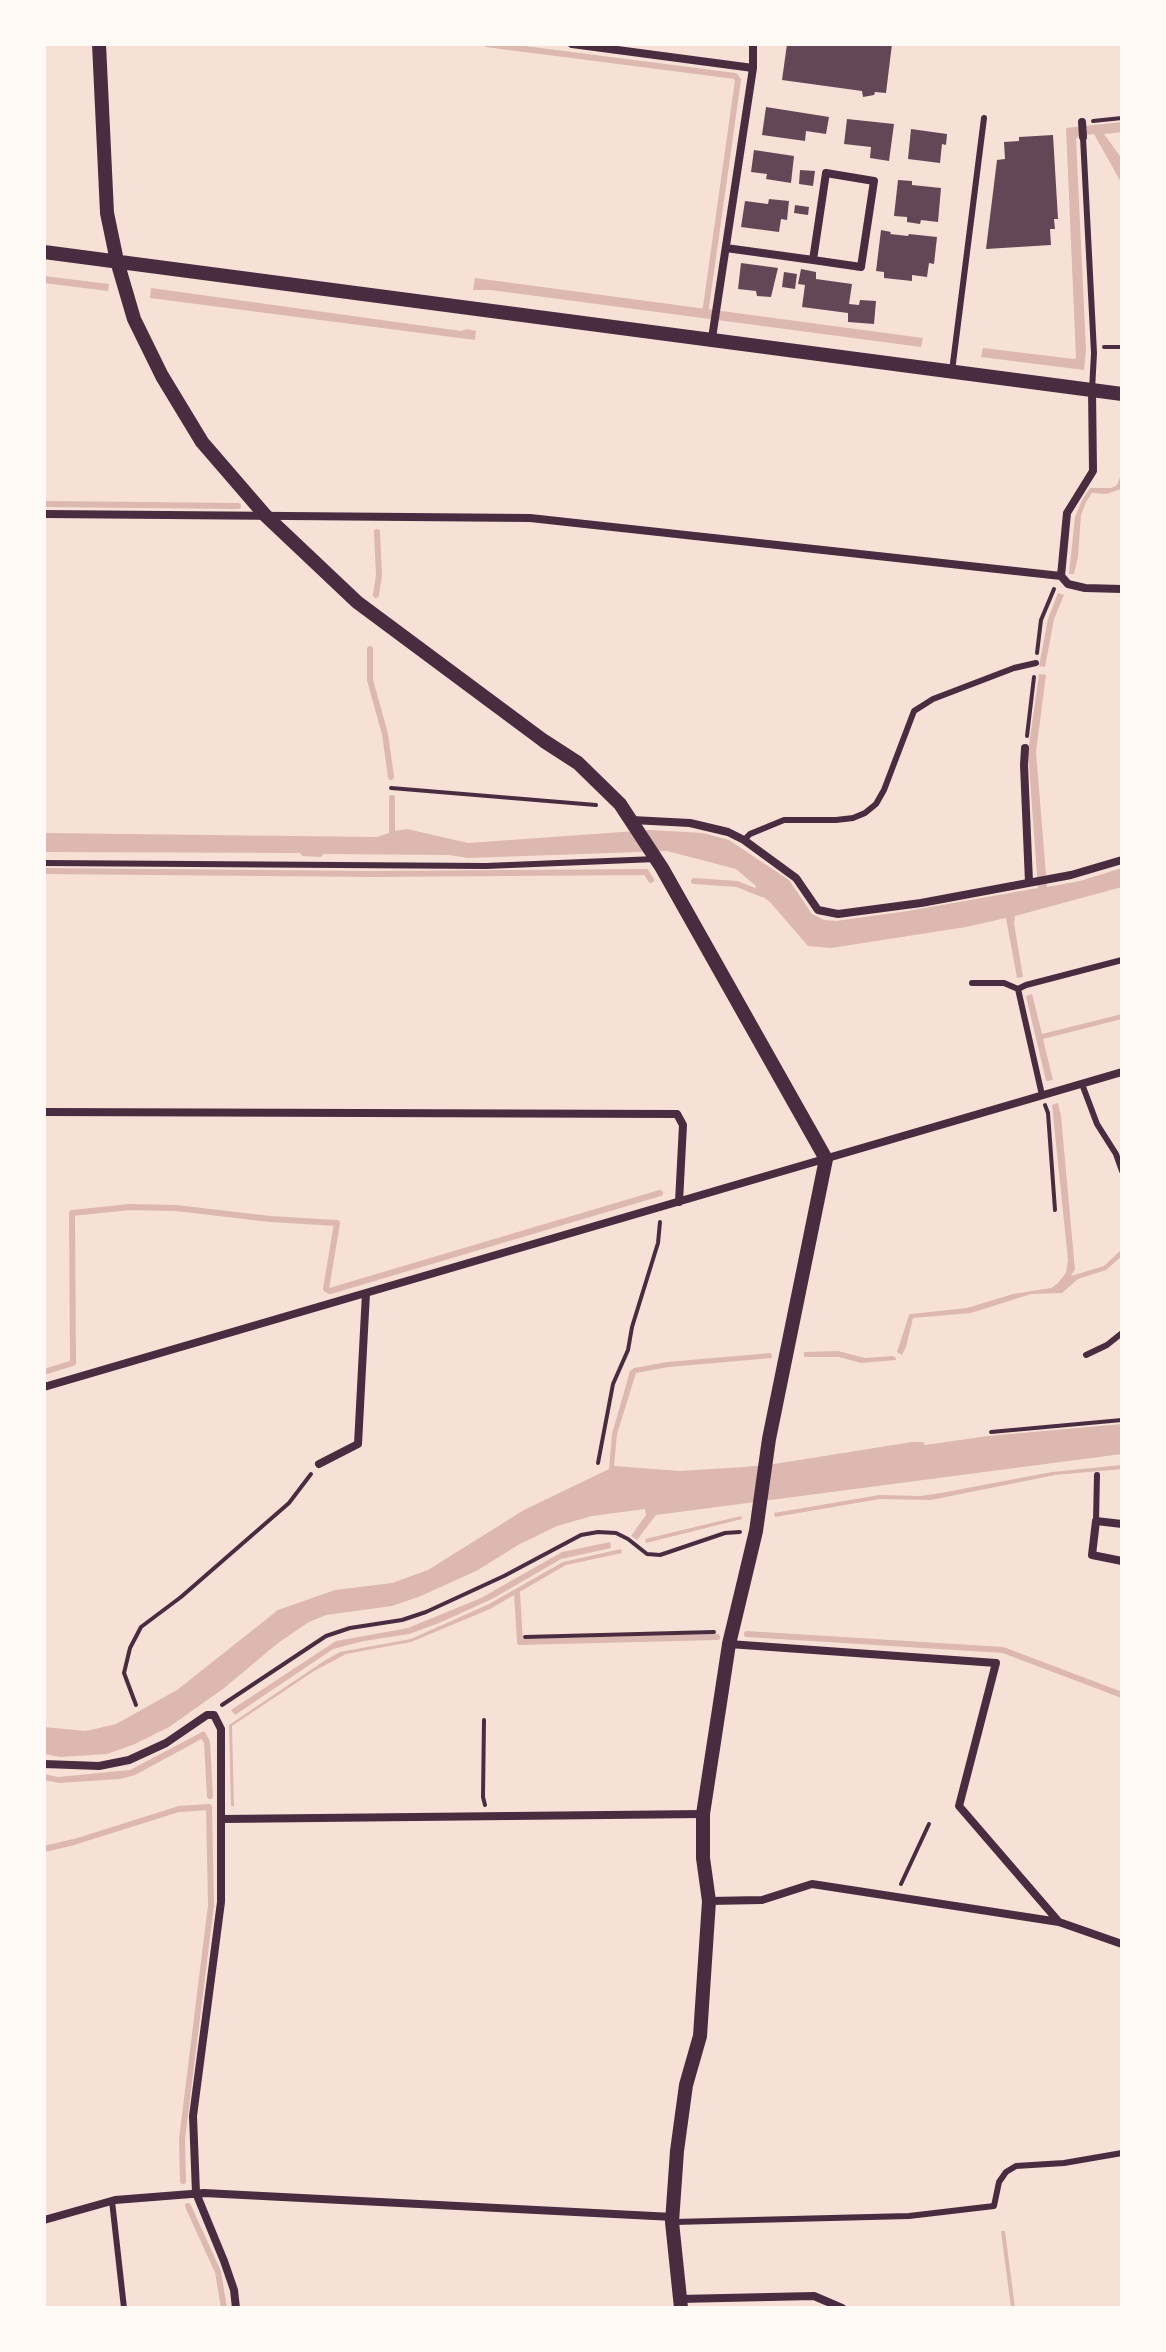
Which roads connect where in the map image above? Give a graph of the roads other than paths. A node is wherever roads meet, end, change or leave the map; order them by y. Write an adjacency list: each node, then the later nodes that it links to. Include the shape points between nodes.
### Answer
1 (99, 44): 11 (street, via 107,213)
2 (572, 44): 4 (street)
3 (753, 44): 4 (street)
4 (753, 68): 8 (street)
5 (984, 118): 13 (lane)
6 (1082, 122): 7 (street)
7 (1083, 137): 14 (lane)
8 (726, 248): 10 (street); 12 (street)
9 (44, 252): 11 (street)
10 (813, 260): 10 (street, via 861,267 874,181 826,173)
11 (117, 261): 12 (street); 17 (street, via 134,319 162,376 202,442)
12 (712, 338): 13 (street)
13 (952, 371): 14 (street)
14 (1092, 390): 15 (street); 18 (street, via 1093,471 1067,513)
15 (1122, 394)
16 (44, 514): 17 (street)
17 (265, 515): 18 (street, via 530,518); 22 (street, via 357,602 578,763)
18 (1061, 576): 19 (street, via 1068,584 1085,588)
19 (1122, 589)
20 (1036, 663): 23 (lane, via 933,699 914,711 884,790 865,813 836,820 784,820)
21 (1025, 748): 27 (street)
22 (632, 820): 23 (street, via 690,823); 24 (street)
23 (744, 840): 27 (street, via 796,878 818,910 838,914)
24 (656, 859): 26 (lane, via 486,866); 35 (street)
25 (1122, 860): 27 (street)
26 (44, 863)
27 (1029, 882)
28 (1122, 960): 30 (lane)
29 (972, 983): 30 (lane, via 1004,983)
30 (1018, 989): 33 (lane)
31 (1122, 1072): 32 (street)
32 (1082, 1084): 33 (street); 36 (lane)
33 (1042, 1095): 35 (street)
34 (44, 1112): 37 (street, via 677,1114 683,1125)
35 (826, 1159): 37 (street); 47 (street, via 769,1439 756,1533)
36 (1122, 1171)
37 (679, 1202): 38 (street)
38 (366, 1293): 41 (street); 42 (street, via 358,1444)
39 (1122, 1333): 40 (lane)
40 (1086, 1355)
41 (44, 1387)
42 (319, 1464)
43 (1097, 1475): 44 (lane)
44 (1096, 1521): 45 (street); 46 (street, via 1092,1555)
45 (1122, 1524)
46 (1122, 1561)
47 (730, 1638): 49 (street); 52 (street, via 996,1663 959,1806)
48 (44, 1764): 50 (street, via 99,1766 129,1760 214,1715 221,1729)
49 (703, 1814): 50 (street); 51 (street)
50 (222, 1819): 55 (street, via 221,1902 193,2116)
51 (709, 1901): 52 (street, via 762,1900 812,1884); 58 (street, via 700,2036 686,2085)
52 (1059, 1922): 53 (street)
53 (1122, 1944)
54 (1122, 2153): 58 (lane, via 1016,2166 999,2182 994,2206 909,2216)
55 (196, 2193): 56 (street); 58 (street); 61 (street, via 224,2261)
56 (112, 2201): 57 (street); 60 (lane)
57 (44, 2220)
58 (673, 2220): 59 (street)
59 (680, 2303): 62 (street, via 814,2296)
60 (124, 2308)
61 (236, 2308)
62 (842, 2308)

